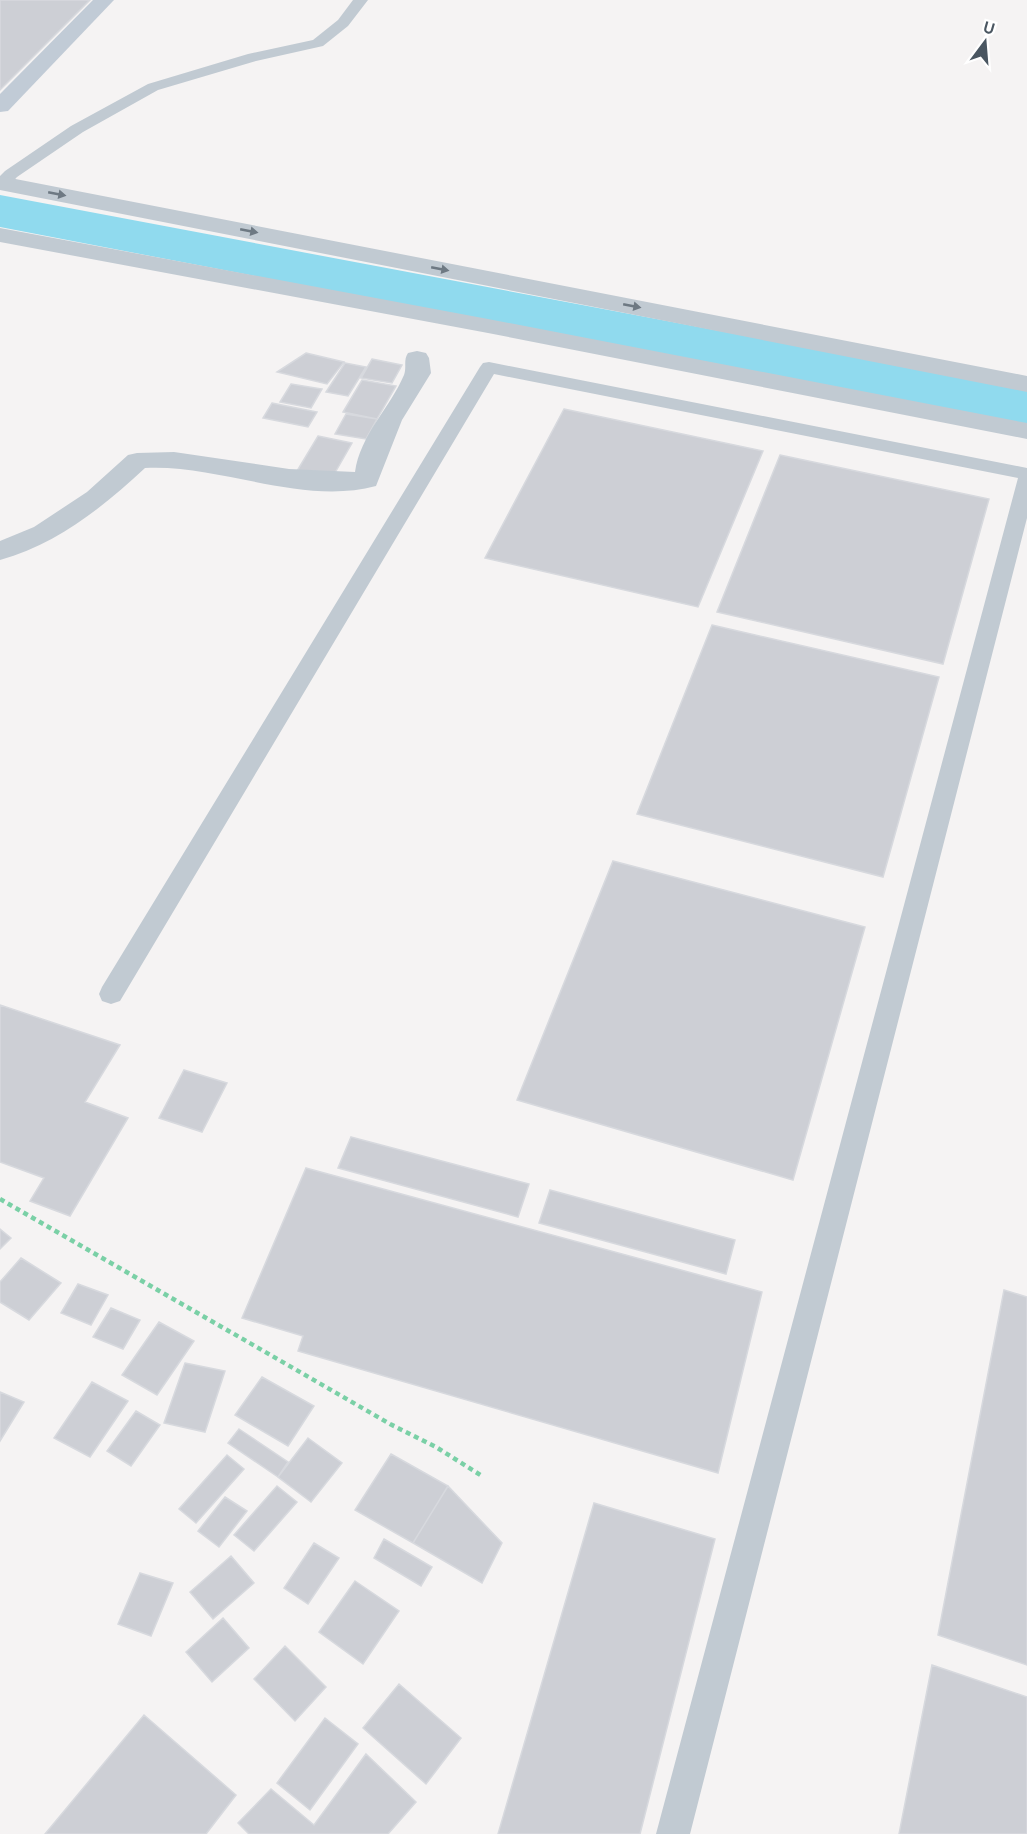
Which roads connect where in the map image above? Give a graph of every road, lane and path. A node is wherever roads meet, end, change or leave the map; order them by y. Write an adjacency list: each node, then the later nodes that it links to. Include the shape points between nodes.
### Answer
1 (104, 0): 3 (street)
2 (362, 0): 4 (lane, via 344,23 318,43 253,57 153,87 77,129)
3 (0, 106)
4 (1, 183): 7 (street, one-way to 7)
5 (0, 235): 8 (street)
6 (417, 358): 11 (street, via 418,373 389,420 367,480 343,483 166,460 137,461 97,498 44,533)
7 (1027, 384)
8 (1027, 431)
9 (1027, 474): 12 (lane, via 489,367)
10 (1027, 480): 15 (lane)
11 (0, 551)
12 (111, 994)
13 (0, 1199): 14 (path)
14 (482, 1476)
15 (674, 1834)

